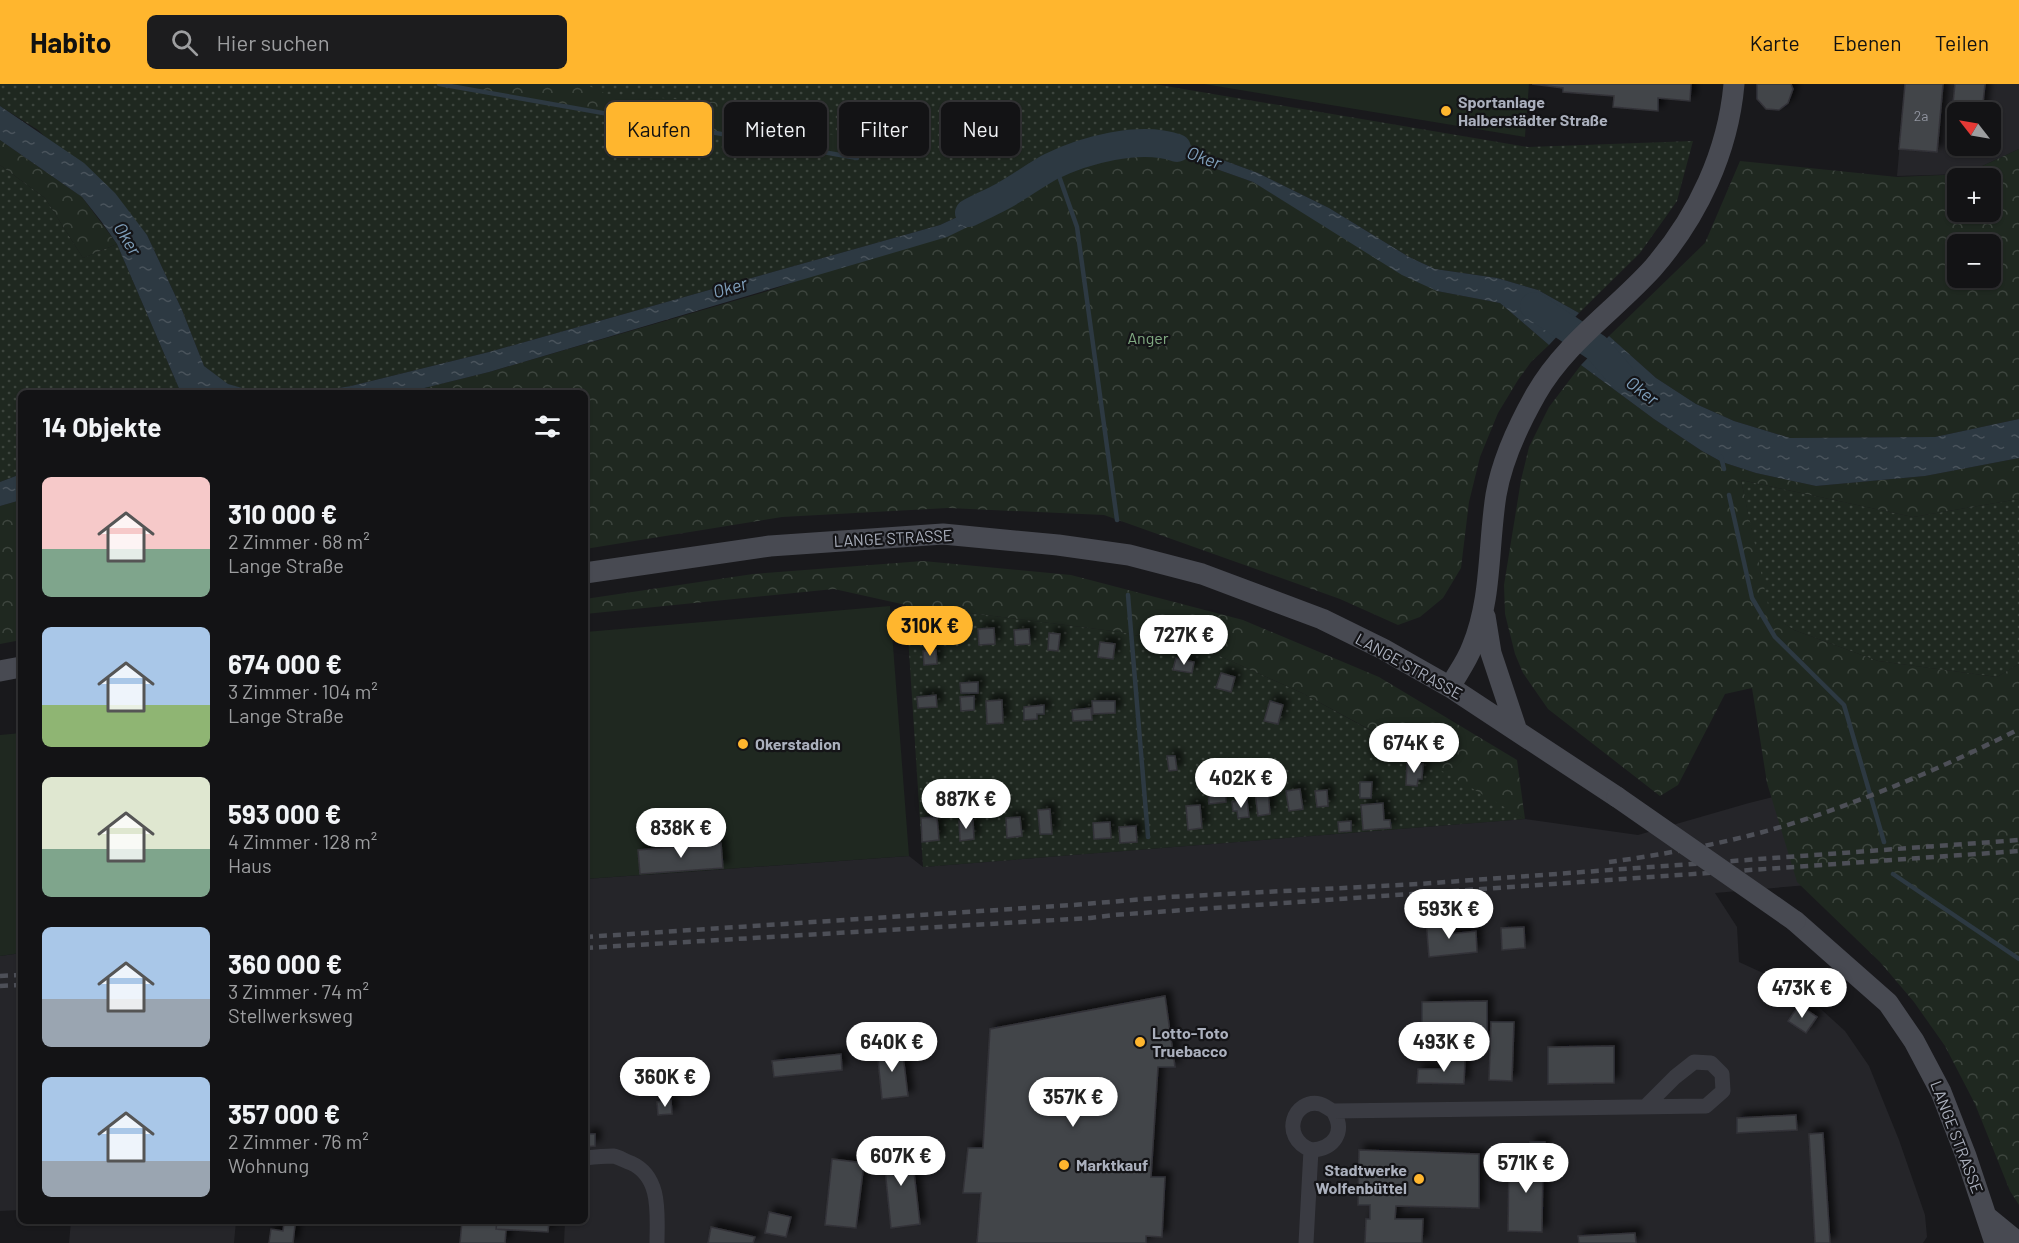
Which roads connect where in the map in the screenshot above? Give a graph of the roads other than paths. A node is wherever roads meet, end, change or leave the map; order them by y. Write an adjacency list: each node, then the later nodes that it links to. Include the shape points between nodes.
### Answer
1 (1734, 84): 3 (main road, via 1725,139 1716,165 1675,239 1652,268 1561,359 1536,393 1509,448 1496,493)
2 (588, 573): 6 (main road, LANGE STRASSE, via 770,546 943,534 1058,545 1129,555 1202,574 1322,619)
3 (1484, 609): 6 (main road, via 1472,648); 7 (main road, via 1491,653)
4 (18, 667): 5 (main road)
5 (0, 670)
6 (1450, 687): 7 (main road, LANGE STRASSE)
7 (1516, 728): 12 (main road, LANGE STRASSE, bridge, via 1795,921 1888,1003 1941,1092)
8 (1647, 1105): 8 (street, via 1706,1106 1723,1091 1722,1074 1711,1063 1694,1062); 9 (street)
9 (1333, 1111): 10 (street, via 1338,1130 1335,1140 1320,1150); 10 (street, via 1321,1104 1309,1104 1299,1110 1292,1124 1293,1132 1296,1140)
10 (1311, 1150): 14 (street)
11 (588, 1158): 13 (street, via 616,1156 648,1176 657,1203)
12 (1987, 1216): 15 (main road); 16 (main road, LANGE STRASSE); 17 (main road)
13 (657, 1243)
14 (1306, 1243)
15 (1983, 1243)
16 (1995, 1243)
17 (2019, 1243)

